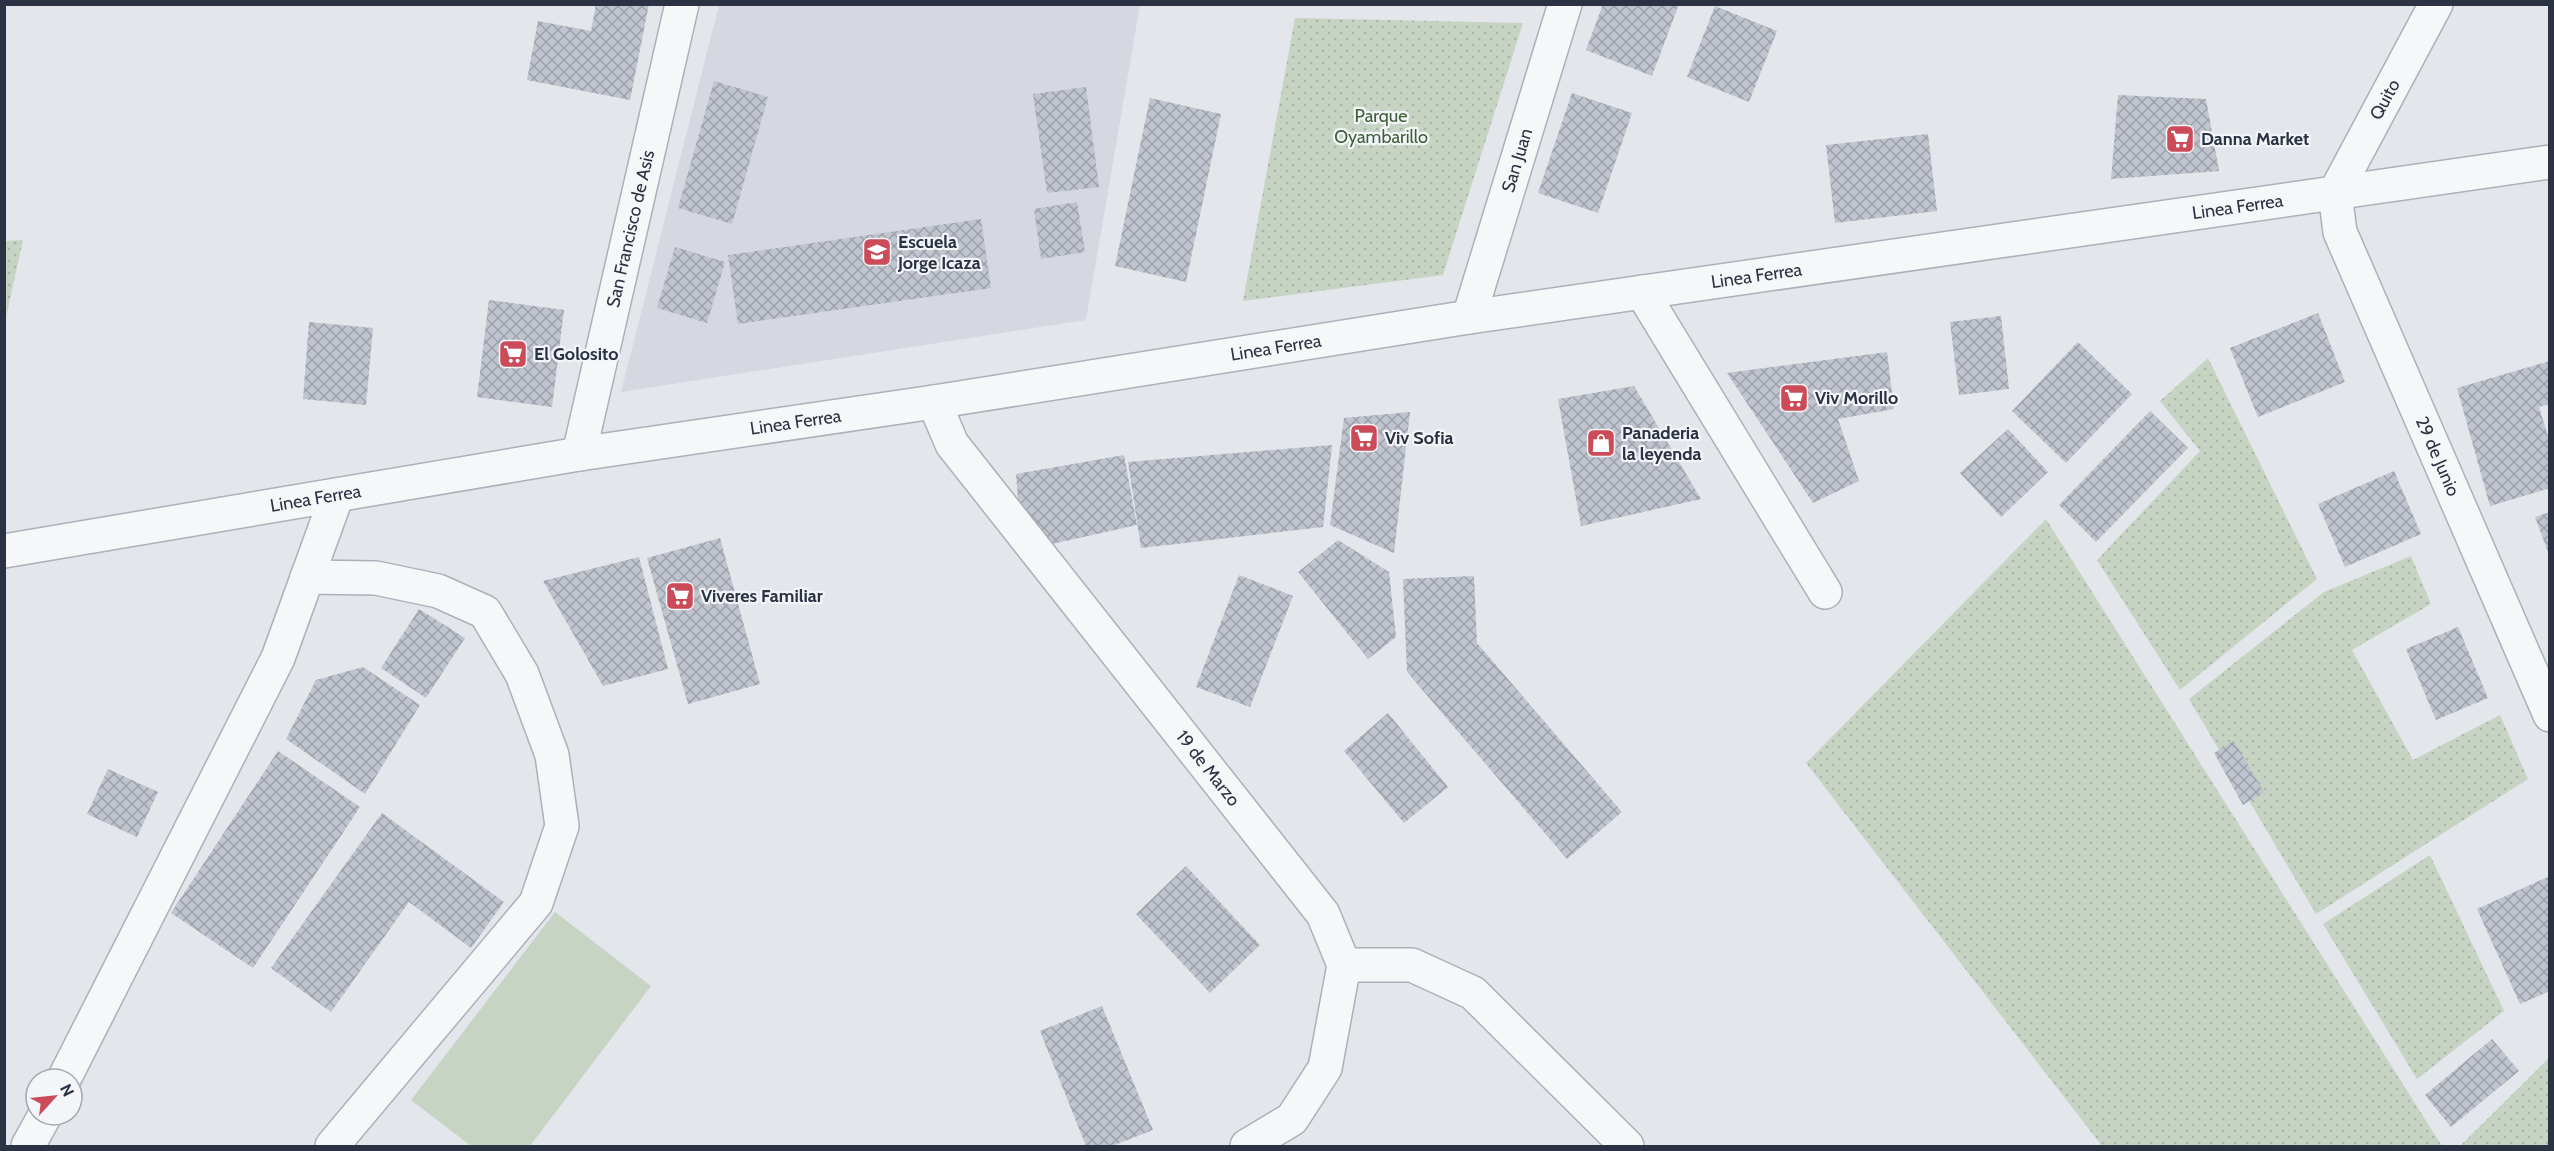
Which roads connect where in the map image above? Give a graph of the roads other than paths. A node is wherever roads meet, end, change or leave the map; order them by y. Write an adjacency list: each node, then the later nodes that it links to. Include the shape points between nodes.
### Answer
1 (682, 4): 9 (street, San Francisco de Asis)
2 (1565, 4): 7 (street, San Juan)
3 (2436, 4): 5 (street, Quito)
4 (2550, 162): 5 (street, Linea Ferrea)
5 (2335, 193): 6 (street, Linea Ferrea); 14 (street, 29 de Junio, via 2340,232)
6 (1642, 292): 7 (street, Linea Ferrea); 13 (street)
7 (1469, 317): 8 (street, Linea Ferrea)
8 (934, 402): 9 (street, Linea Ferrea); 15 (street, 19 de Marzo, via 951,444 1323,914)
9 (579, 454): 10 (street, Linea Ferrea)
10 (337, 495): 11 (street, Linea Ferrea); 12 (street)
11 (4, 552)
12 (307, 577): 16 (street, via 279,658); 19 (street, via 376,578 438,591 485,612 522,674 552,755 562,826 536,903)
13 (1825, 592)
14 (2550, 715)
15 (1344, 965): 20 (street, via 1325,1068 1292,1119); 21 (street, via 1412,965 1473,993)
16 (70, 1067)
17 (38, 1127): 18 (street)
18 (28, 1146)
19 (332, 1146)
20 (1247, 1146)
21 (1627, 1146)

